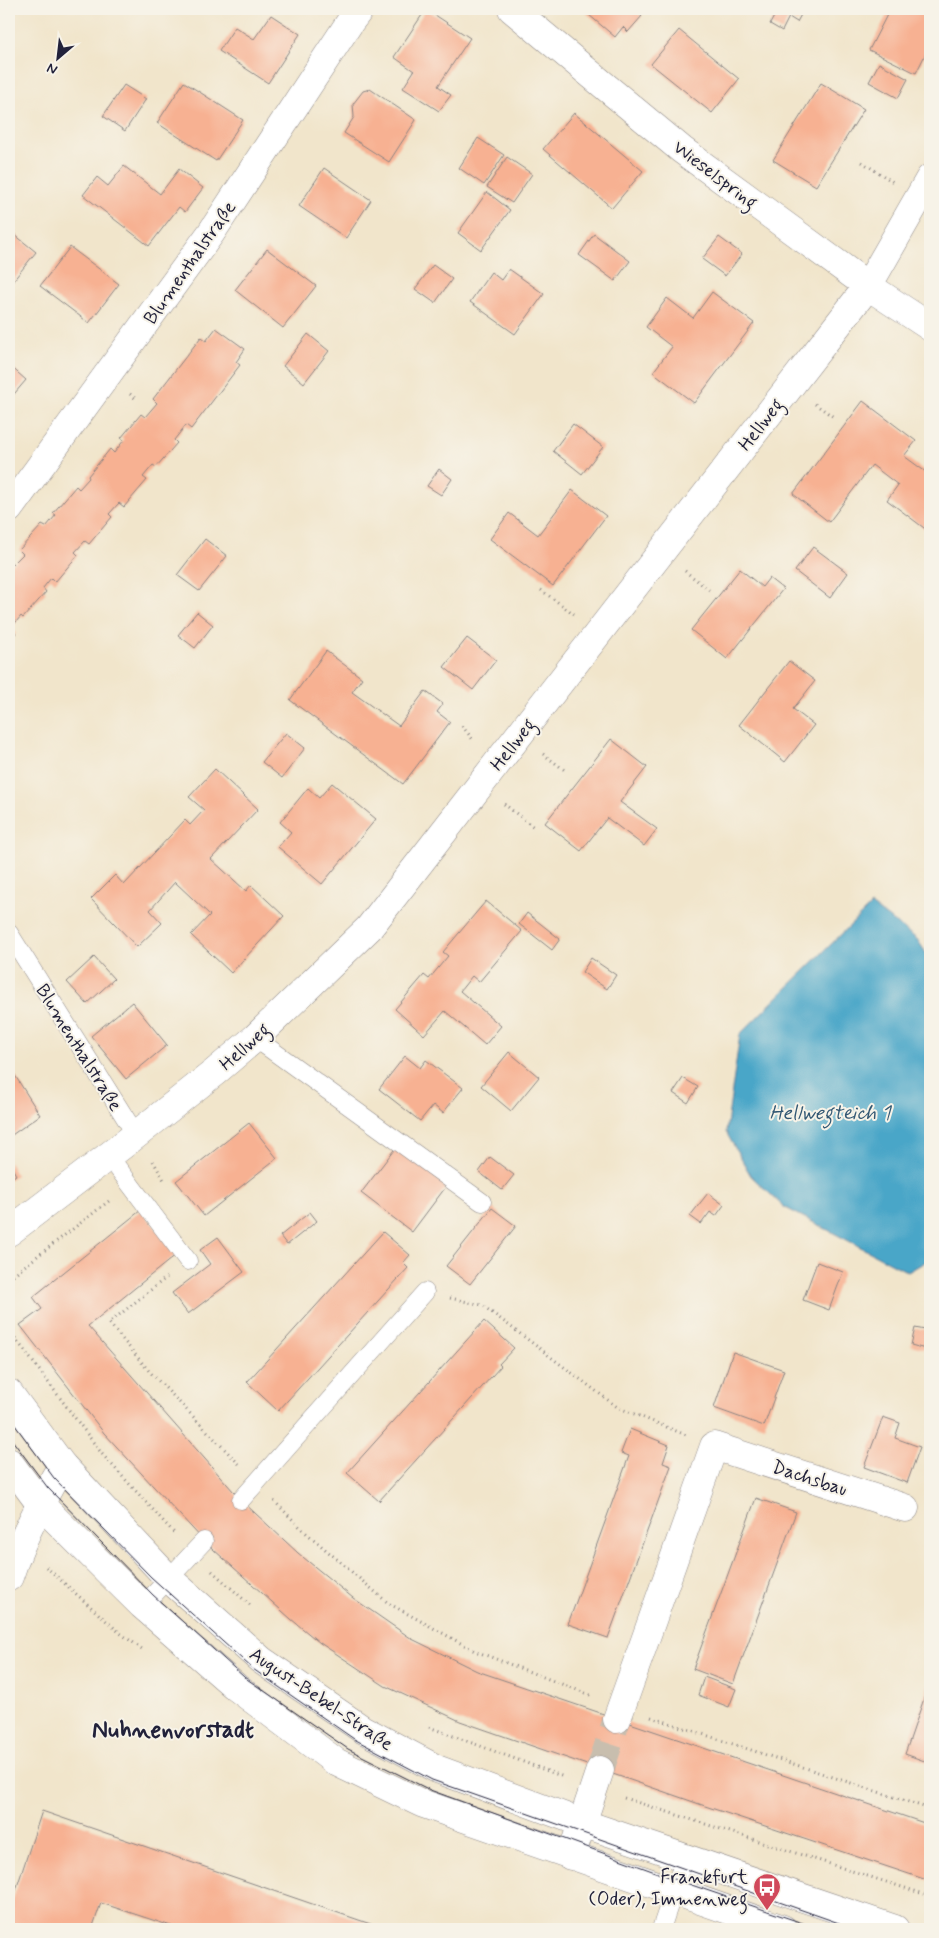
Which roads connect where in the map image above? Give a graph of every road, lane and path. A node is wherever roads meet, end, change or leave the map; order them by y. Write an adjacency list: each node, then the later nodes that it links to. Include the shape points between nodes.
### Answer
1 (360, 9): 6 (street, Blumenthalstraße, via 212,233)
2 (512, 9): 4 (street, Wieselspring, via 682,150)
3 (930, 178): 4 (street, Hellweg)
4 (868, 286): 5 (street, Wieselspring); 8 (street, Hellweg)
5 (930, 327)
6 (9, 510)
7 (541, 590): 8 (path)
8 (599, 632): 9 (street, Hellweg)
9 (480, 786): 10 (path); 12 (street, Hellweg, via 369,928)
10 (535, 828)
11 (9, 933): 13 (lane, Blumenthalstraße)
12 (255, 1038): 13 (street, Hellweg); 16 (lane)
13 (136, 1135): 14 (street, Hellweg)
14 (108, 1155): 15 (lane); 17 (street, Hellweg)
15 (130, 1185): 18 (lane); 19 (path)
16 (482, 1202)
17 (9, 1232)
18 (188, 1261): 26 (path, via 109,1323 148,1371)
19 (9, 1278)
20 (425, 1292): 23 (path, via 482,1305 618,1407); 26 (lane)
21 (9, 1330): 30 (path, via 102,1454)
22 (9, 1393): 25 (street, August-Bebel-Straße)
23 (714, 1446): 29 (street, Dachsbau); 35 (street)
24 (9, 1462): 28 (street, August-Bebel-Straße)
25 (62, 1465): 28 (street); 32 (street, August-Bebel-Straße)
26 (257, 1483): 27 (lane); 35 (path, via 304,1531 388,1602 475,1651)
27 (241, 1500)
28 (41, 1504): 31 (street, via 20,1544); 33 (street, August-Bebel-Straße)
29 (905, 1508)
30 (198, 1547): 32 (lane); 34 (path)
31 (9, 1577)
32 (168, 1578): 33 (lane); 39 (street, August-Bebel-Straße, via 261,1660 362,1729 437,1769)
33 (143, 1606): 40 (street, August-Bebel-Straße, via 236,1687 336,1762 421,1803)
34 (256, 1611)
35 (620, 1713): 38 (path)
36 (421, 1723): 37 (path, via 448,1735)
37 (597, 1779): 39 (street); 43 (path)
38 (930, 1809)
39 (582, 1823): 40 (street); 41 (street, August-Bebel-Straße)
40 (571, 1856): 42 (street, August-Bebel-Straße)
41 (685, 1858): 42 (lane); 46 (street, August-Bebel-Straße)
42 (674, 1891): 44 (lane); 45 (street, August-Bebel-Straße)
43 (930, 1896)
44 (661, 1929)
45 (783, 1929)
46 (895, 1929)

